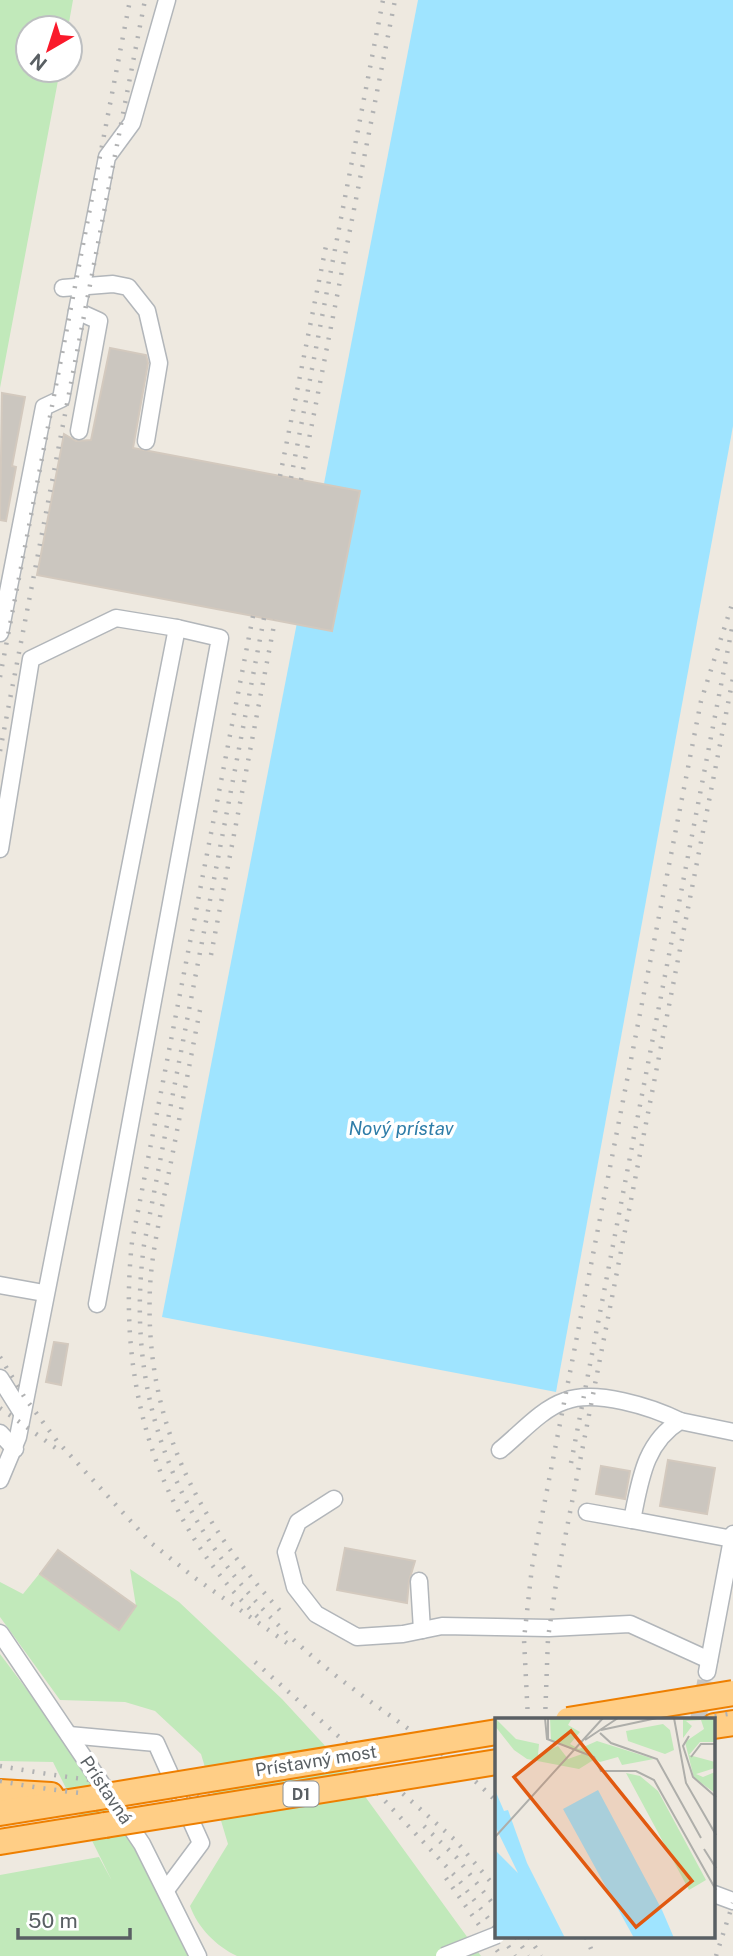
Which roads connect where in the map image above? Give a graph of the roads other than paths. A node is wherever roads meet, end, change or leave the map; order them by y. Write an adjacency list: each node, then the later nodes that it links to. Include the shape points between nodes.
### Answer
1 (167, 0): 2 (street, via 132,123 107,157)
2 (82, 285): 3 (street); 4 (street); 6 (street, via 128,287 147,311 159,363)
3 (64, 288)
4 (77, 311): 5 (street, via 99,321); 8 (street, via 61,399 44,407)
5 (79, 430)
6 (146, 441)
7 (177, 628): 9 (street, via 117,618 31,659); 11 (street); 12 (street, via 220,638)
8 (0, 633)
9 (0, 849)
10 (0, 1285): 11 (street)
11 (44, 1293): 14 (street)
12 (97, 1304)
13 (0, 1378): 14 (street)
14 (22, 1413): 18 (street)
15 (680, 1421): 16 (street); 19 (street, via 652,1407 582,1397 564,1401); 23 (street, via 665,1430 644,1462)
16 (733, 1432)
17 (0, 1433): 18 (street)
18 (15, 1449): 20 (street)
19 (500, 1450)
20 (0, 1480)
21 (334, 1499): 26 (street, via 298,1522 286,1552 295,1587 316,1615 357,1637)
22 (587, 1512): 23 (street)
23 (632, 1520): 24 (street)
24 (733, 1536): 26 (street, via 708,1666 629,1623)
25 (419, 1581): 26 (street)
26 (422, 1630)
27 (0, 1633): 31 (street, Prístavná)
28 (733, 1693): 29 (highway, bridge)
29 (580, 1718)
30 (495, 1732): 34 (highway, Prístavný most / D1, bridge)
31 (69, 1735): 37 (street, Prístavná, via 142,1844); 37 (street, via 156,1743 201,1843)
32 (495, 1762): 36 (highway, D1, bridge)
33 (0, 1792): 34 (highway)
34 (94, 1798): 35 (highway, D1)
35 (0, 1813)
36 (0, 1842)
37 (166, 1891): 41 (street, Prístavná)
38 (716, 1895): 39 (street)
39 (733, 1900)
40 (495, 1936): 42 (street, bridge)
41 (198, 1956)
42 (444, 1956)

